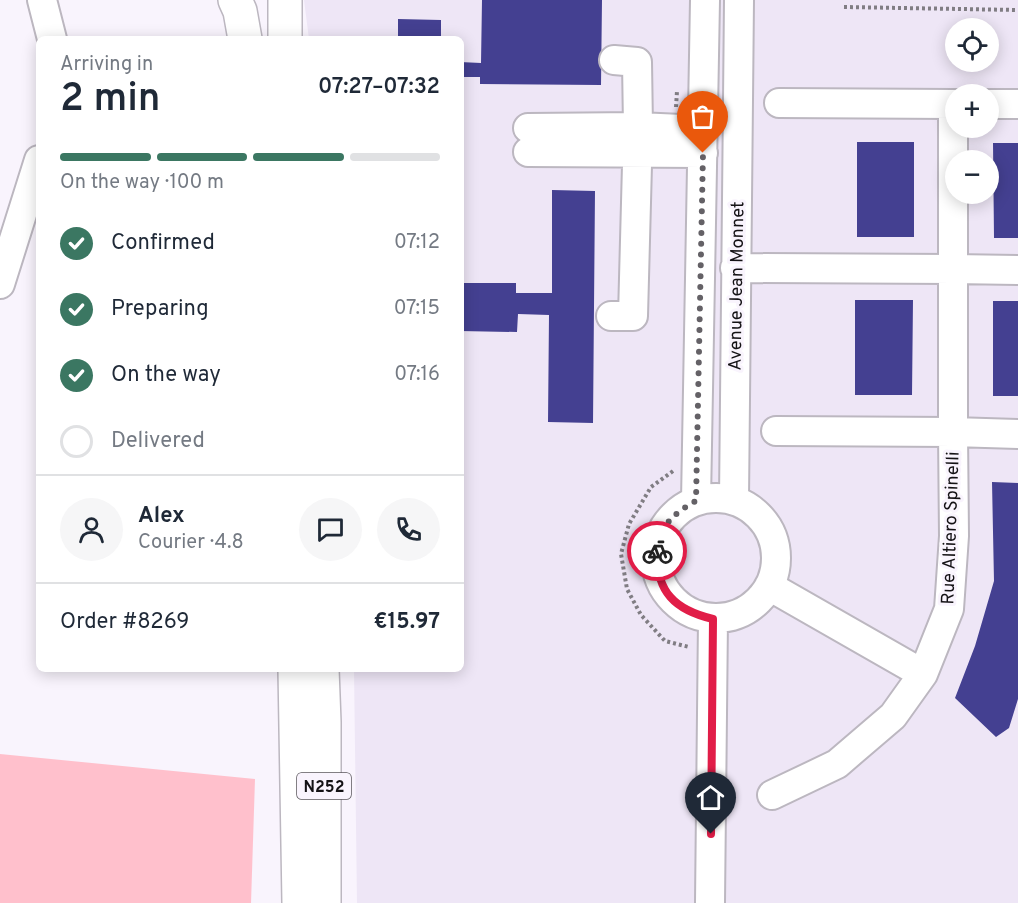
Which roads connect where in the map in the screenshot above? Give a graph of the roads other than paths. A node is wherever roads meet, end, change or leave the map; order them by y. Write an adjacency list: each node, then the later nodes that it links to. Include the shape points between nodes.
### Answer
1 (42, 0): 6 (street)
2 (235, 0): 7 (main road)
3 (285, 0): 8 (main road)
4 (705, 0): 17 (street, Avenue Jean Monnet)
5 (739, 0): 19 (street, Avenue Jean Monnet)
6 (51, 36)
7 (244, 36)
8 (285, 36)
9 (614, 60): 16 (street, via 637,62)
10 (779, 103): 11 (street, Rue Altiero Spinelli)
11 (945, 104)
12 (999, 104): 13 (street)
13 (1018, 104)
14 (954, 138): 20 (street, Rue Altiero Spinelli)
15 (528, 140): 16 (street)
16 (638, 140): 17 (street); 23 (street, via 633,316)
17 (703, 142): 28 (street, Avenue Jean Monnet)
18 (36, 169): 21 (street)
19 (735, 268): 20 (street); 27 (street, Avenue Jean Monnet)
20 (953, 269): 22 (street); 25 (street, Rue Altiero Spinelli)
21 (2, 270)
22 (1018, 270)
23 (611, 316)
24 (776, 431): 25 (street, Rue Altiero Spinelli)
25 (953, 432): 26 (street, Rue Altiero Spinelli); 33 (street, Rue Altiero Spinelli, via 954,536 949,609)
26 (1018, 434)
27 (734, 500): 28 (street); 29 (street, via 765,522 774,540 777,559)
28 (696, 501): 30 (street, via 678,511 664,527 657,546 656,566 675,603 693,614)
29 (769, 586): 30 (street, via 750,609 732,617); 33 (street)
30 (713, 619): 37 (street)
31 (295, 672): 35 (main road, N252)
32 (322, 672): 36 (main road, N252)
33 (923, 674): 34 (street, Rue Altiero Spinelli, via 893,717 837,764)
34 (772, 795)
35 (299, 903)
36 (324, 903)
37 (710, 903)

